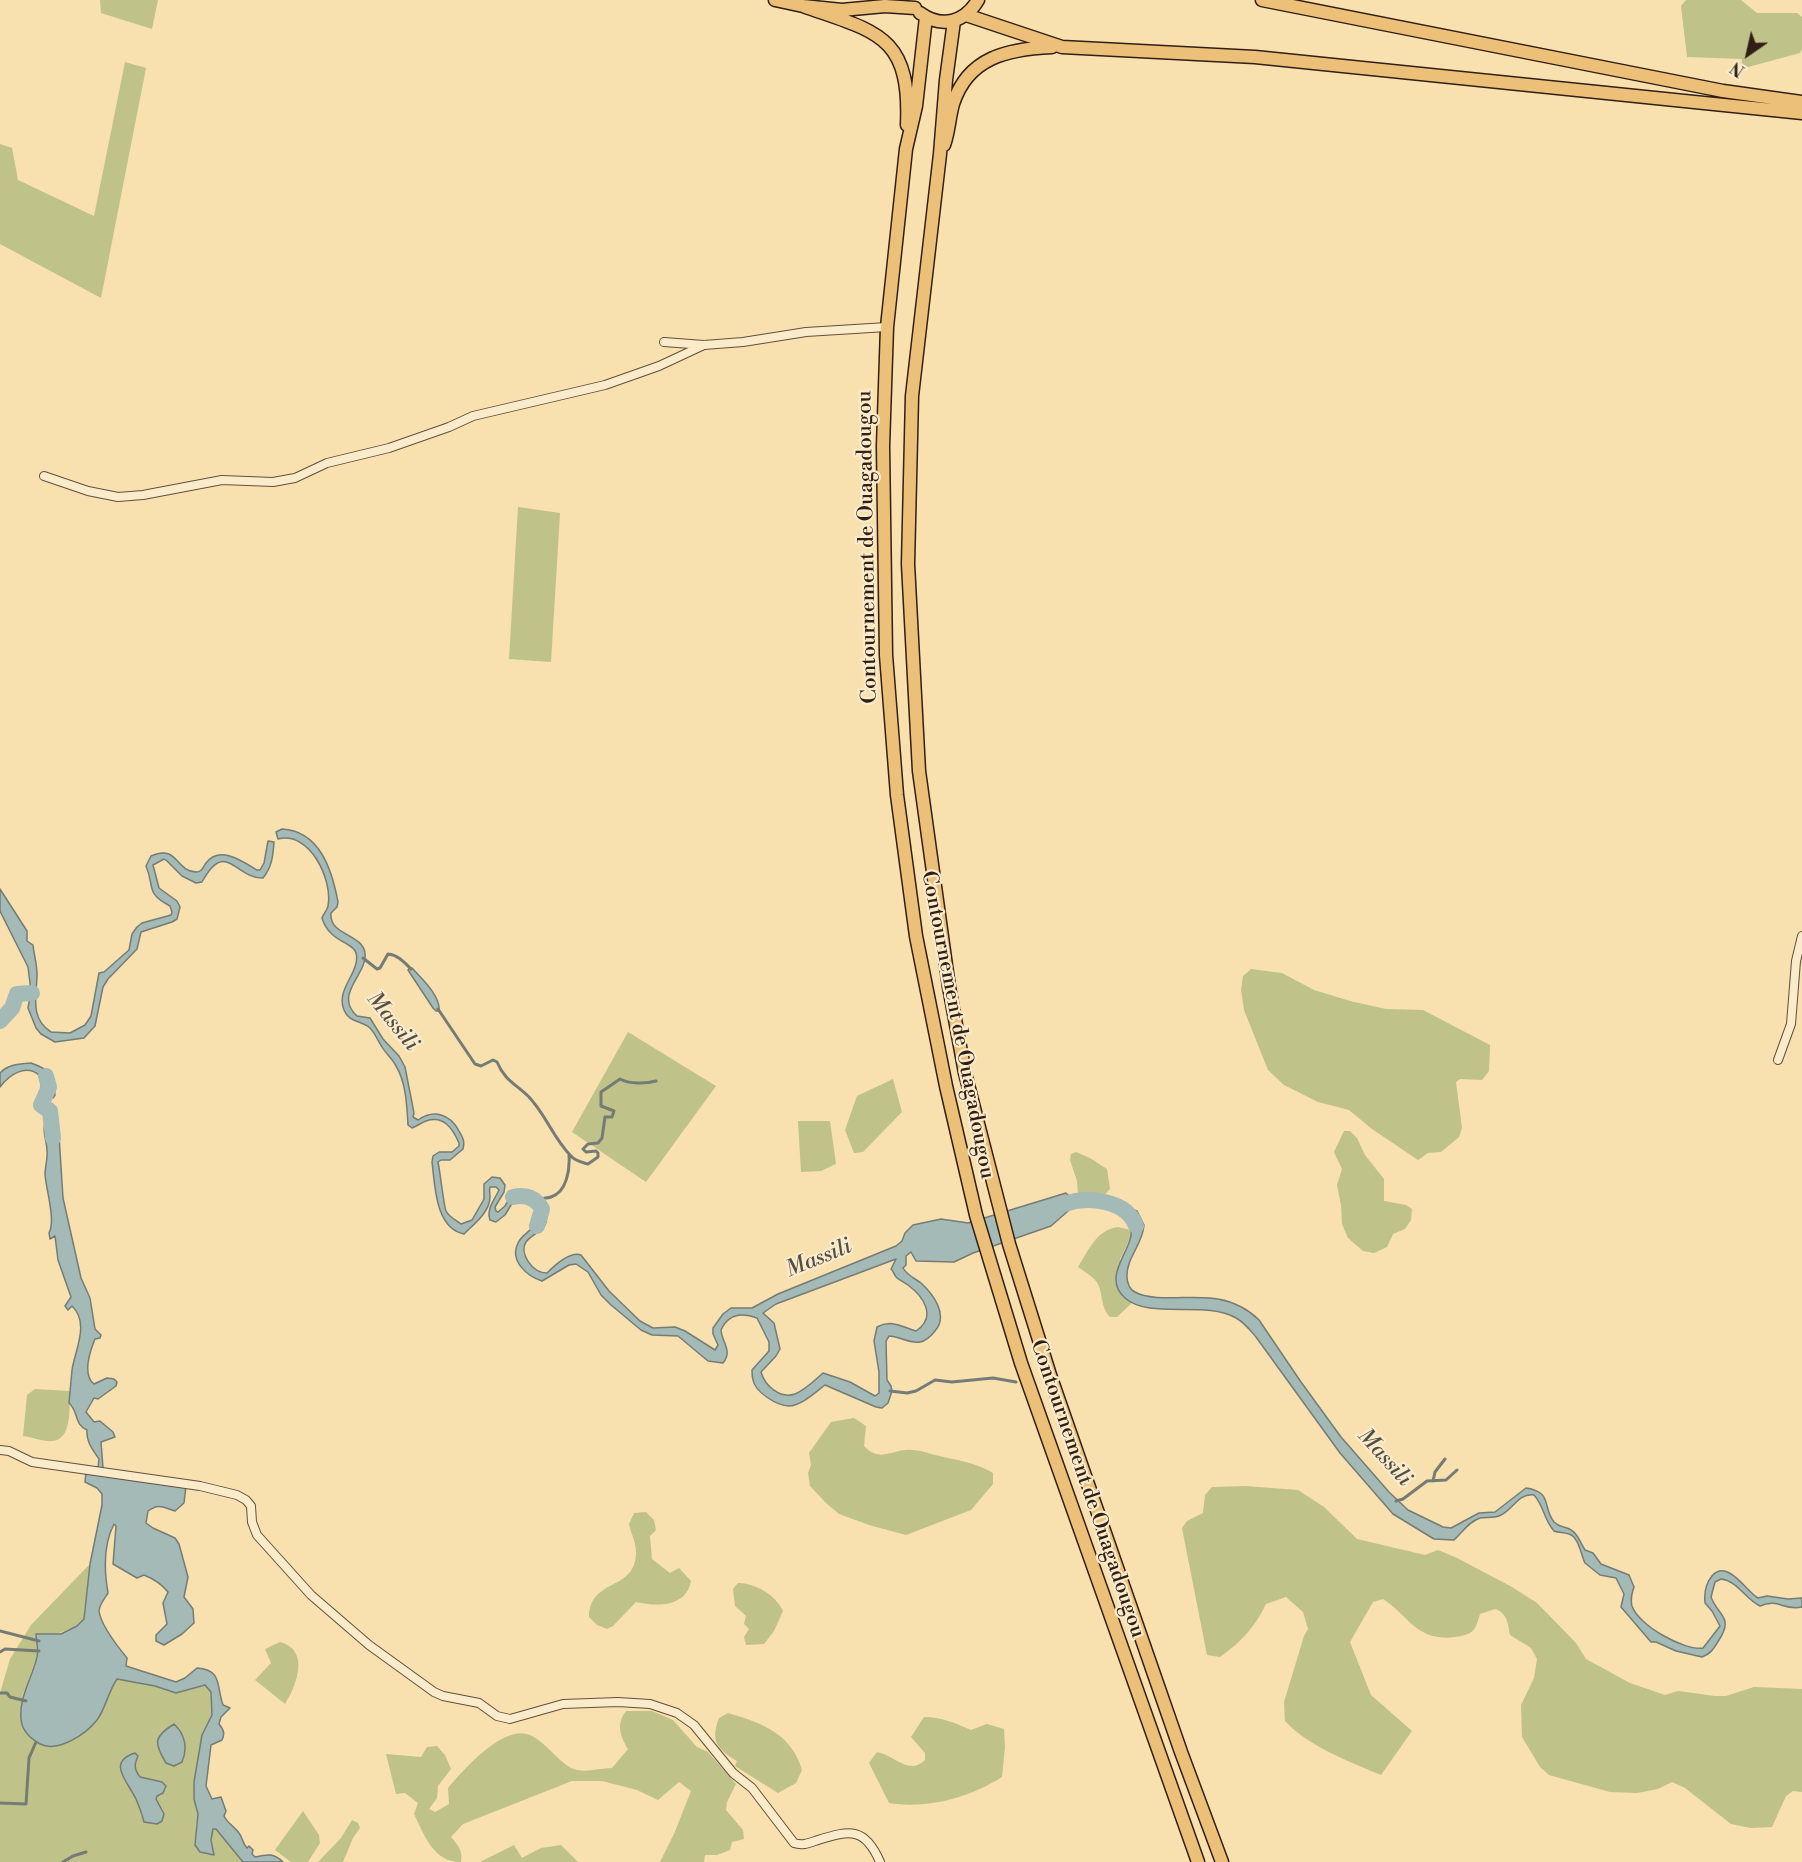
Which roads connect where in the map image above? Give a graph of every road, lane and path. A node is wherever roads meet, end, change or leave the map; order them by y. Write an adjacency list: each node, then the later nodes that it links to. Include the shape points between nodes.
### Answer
1 (775, 0): 5 (highway)
2 (978, 0): 6 (highway)
3 (1262, 0): 10 (highway, via 1712,89)
4 (913, 4): 5 (highway, via 842,10); 7 (highway)
5 (803, 6): 12 (highway, via 867,29 883,38 895,53 906,88)
6 (966, 15): 8 (highway); 9 (highway)
7 (926, 17): 8 (highway, via 939,22); 12 (highway, Contournement de Ouagadougou, via 916,106)
8 (954, 21): 13 (highway, Contournement de Ouagadougou)
9 (1062, 47): 11 (highway, via 1255,57); 13 (highway, via 1010,52 975,69 962,84 953,104)
10 (1802, 102)
11 (1802, 112)
12 (906, 149): 14 (highway, Contournement de Ouagadougou)
13 (940, 154): 23 (highway, Contournement de Ouagadougou, via 912,396 908,564 919,771 949,987 965,1073 1009,1244 1050,1375)
14 (886, 327): 16 (street); 22 (highway, Contournement de Ouagadougou, via 886,655 897,795 916,936 946,1086 976,1215 1021,1363)
15 (664, 342): 16 (street)
16 (704, 345): 17 (street, via 605,385 472,416 389,448 327,463 295,478 273,482 222,480 118,497)
17 (44, 476)
18 (1802, 936): 19 (street, via 1791,1024)
19 (1778, 1060)
20 (0, 1450): 21 (street, via 32,1462 200,1486 237,1495 251,1506 252,1522 262,1541 311,1595 369,1645 434,1692 479,1704 510,1719 549,1707 618,1702 650,1704 677,1713 694,1725 734,1773 752,1788 794,1843 801,1845 852,1833 867,1839)
21 (880, 1862)
22 (1198, 1862)
23 (1222, 1862)

